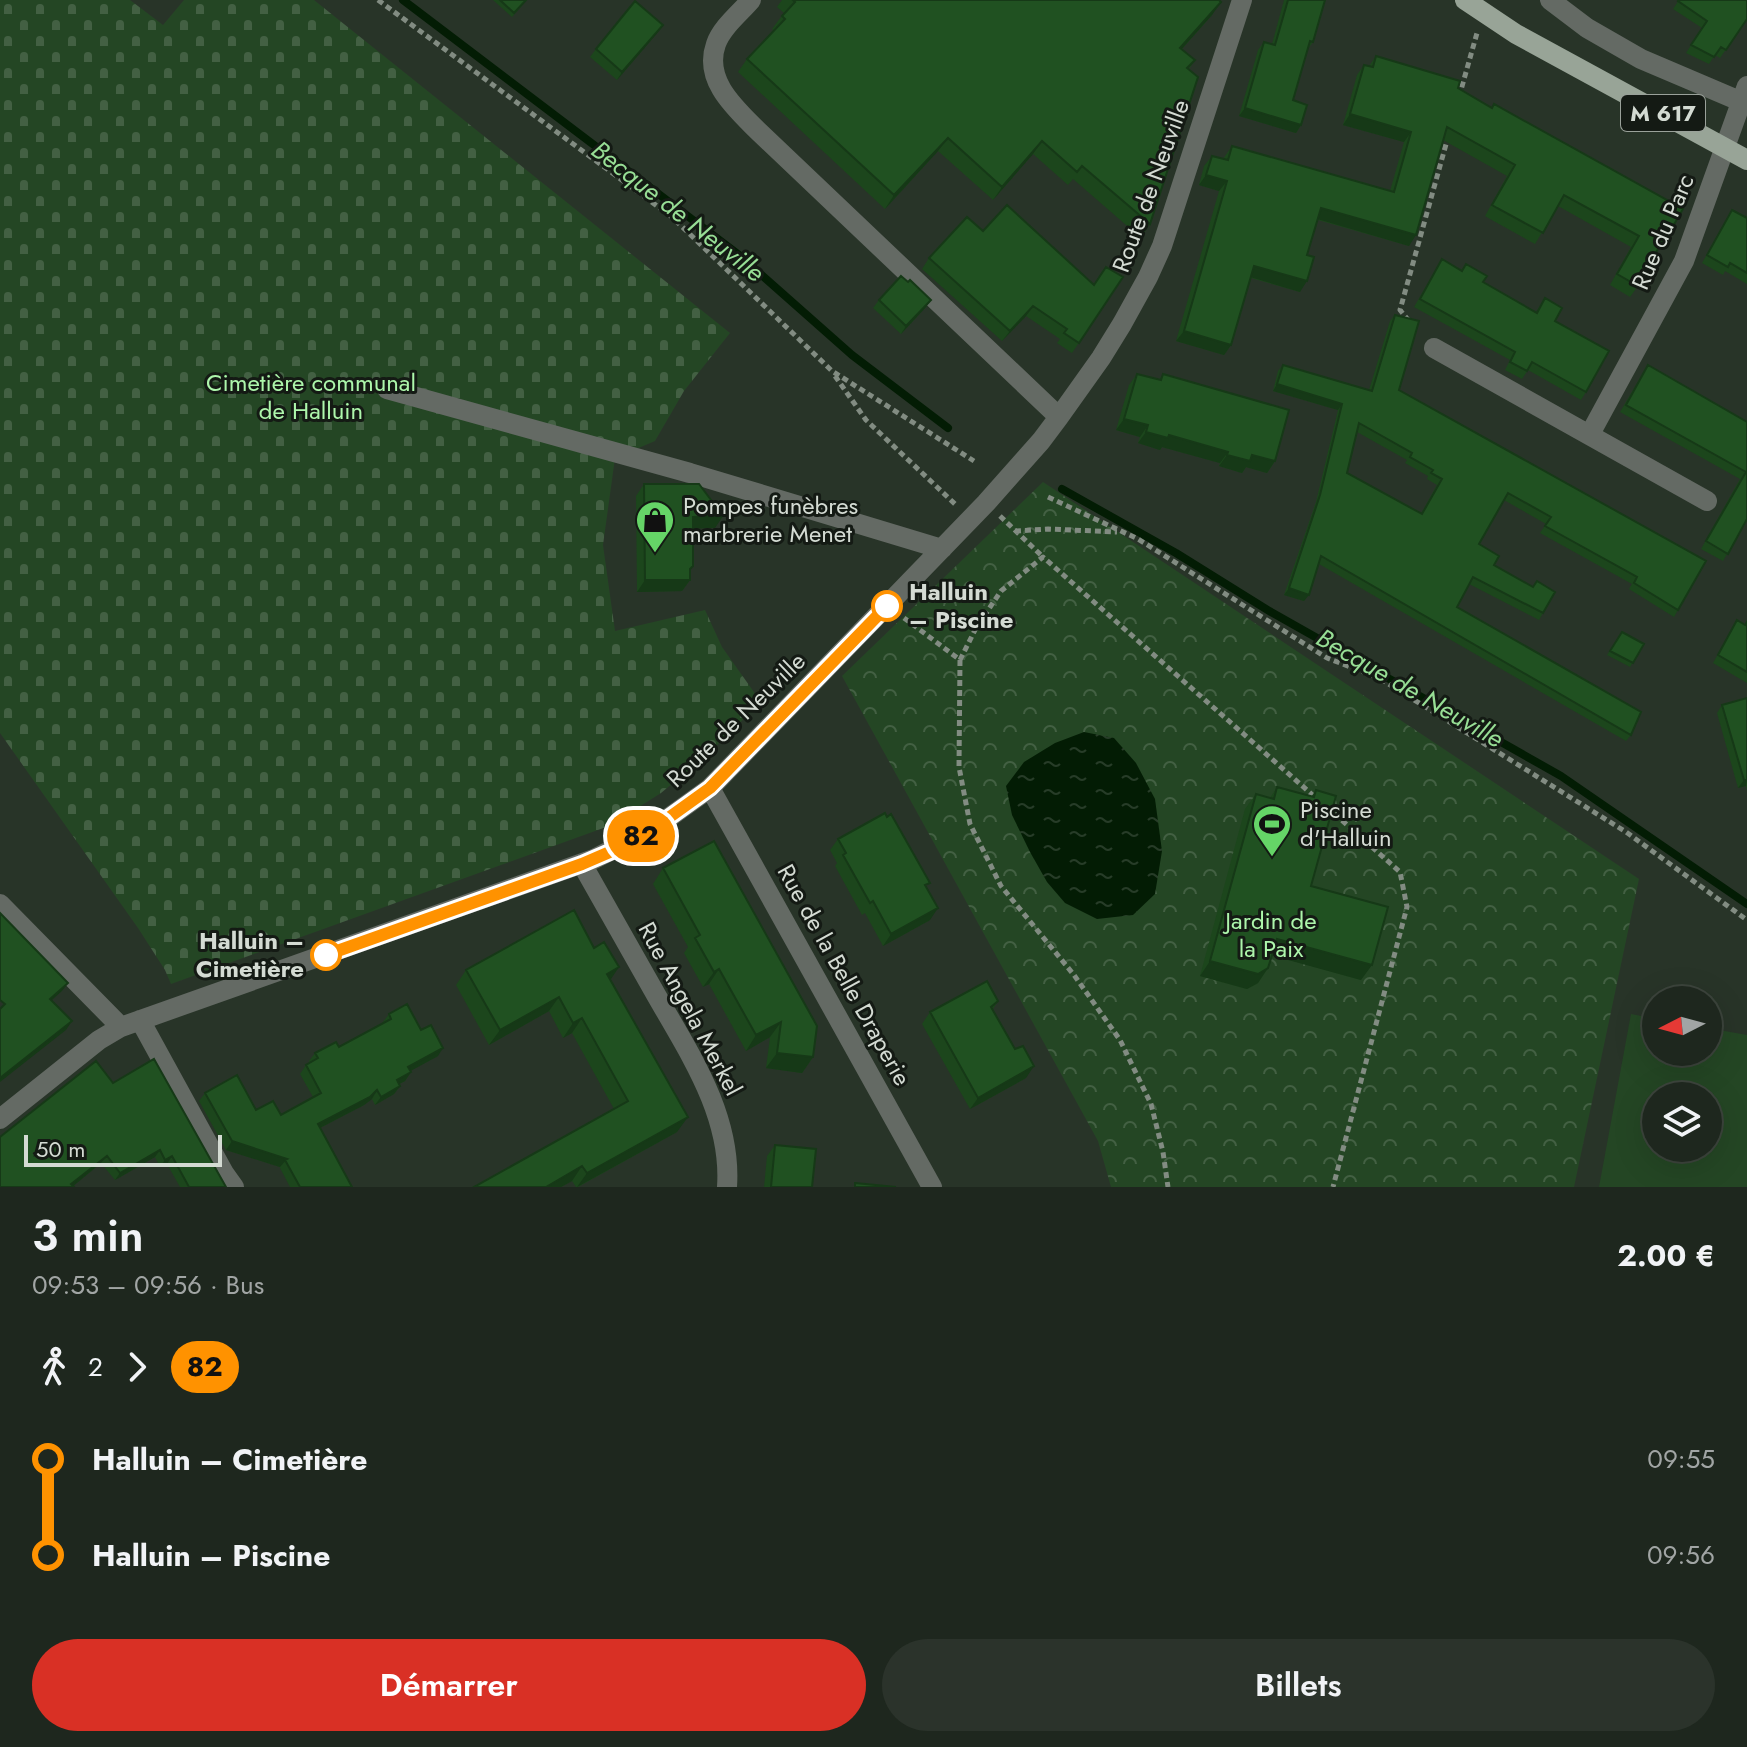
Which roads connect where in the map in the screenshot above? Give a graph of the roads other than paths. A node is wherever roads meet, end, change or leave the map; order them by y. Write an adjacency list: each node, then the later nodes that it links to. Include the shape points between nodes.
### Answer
1 (751, 0): 11 (street, via 716,44 714,71 725,97)
2 (1242, 0): 11 (street, Route de Neuville, via 1162,246 1122,324)
3 (1465, 0): 5 (main road, M 617)
4 (1550, 0): 6 (street, via 1641,59)
5 (1486, 6): 7 (main road, M 617, via 1516,34)
6 (1745, 97): 7 (street, Rue du Parc)
7 (1726, 148): 8 (main road, M 617); 12 (street, Rue du Parc, via 1684,261)
8 (1747, 160)
9 (1434, 348): 12 (street)
10 (387, 389): 14 (street)
11 (1059, 417): 14 (street, Route de Neuville)
12 (1590, 434): 13 (street)
13 (1707, 501)
14 (942, 549): 15 (street, Route de Neuville)
15 (710, 788): 16 (street, Route de Neuville, via 653,829); 22 (street, Rue de la Belle Draperie)
16 (582, 864): 18 (street, Route de Neuville); 21 (street, Rue Angela Merkel, via 710,1094 725,1144)
17 (0, 904): 18 (street)
18 (130, 1023): 19 (street, Route de Neuville, via 99,1040); 20 (street)
19 (0, 1119)
20 (234, 1187)
21 (727, 1187)
22 (932, 1187)

